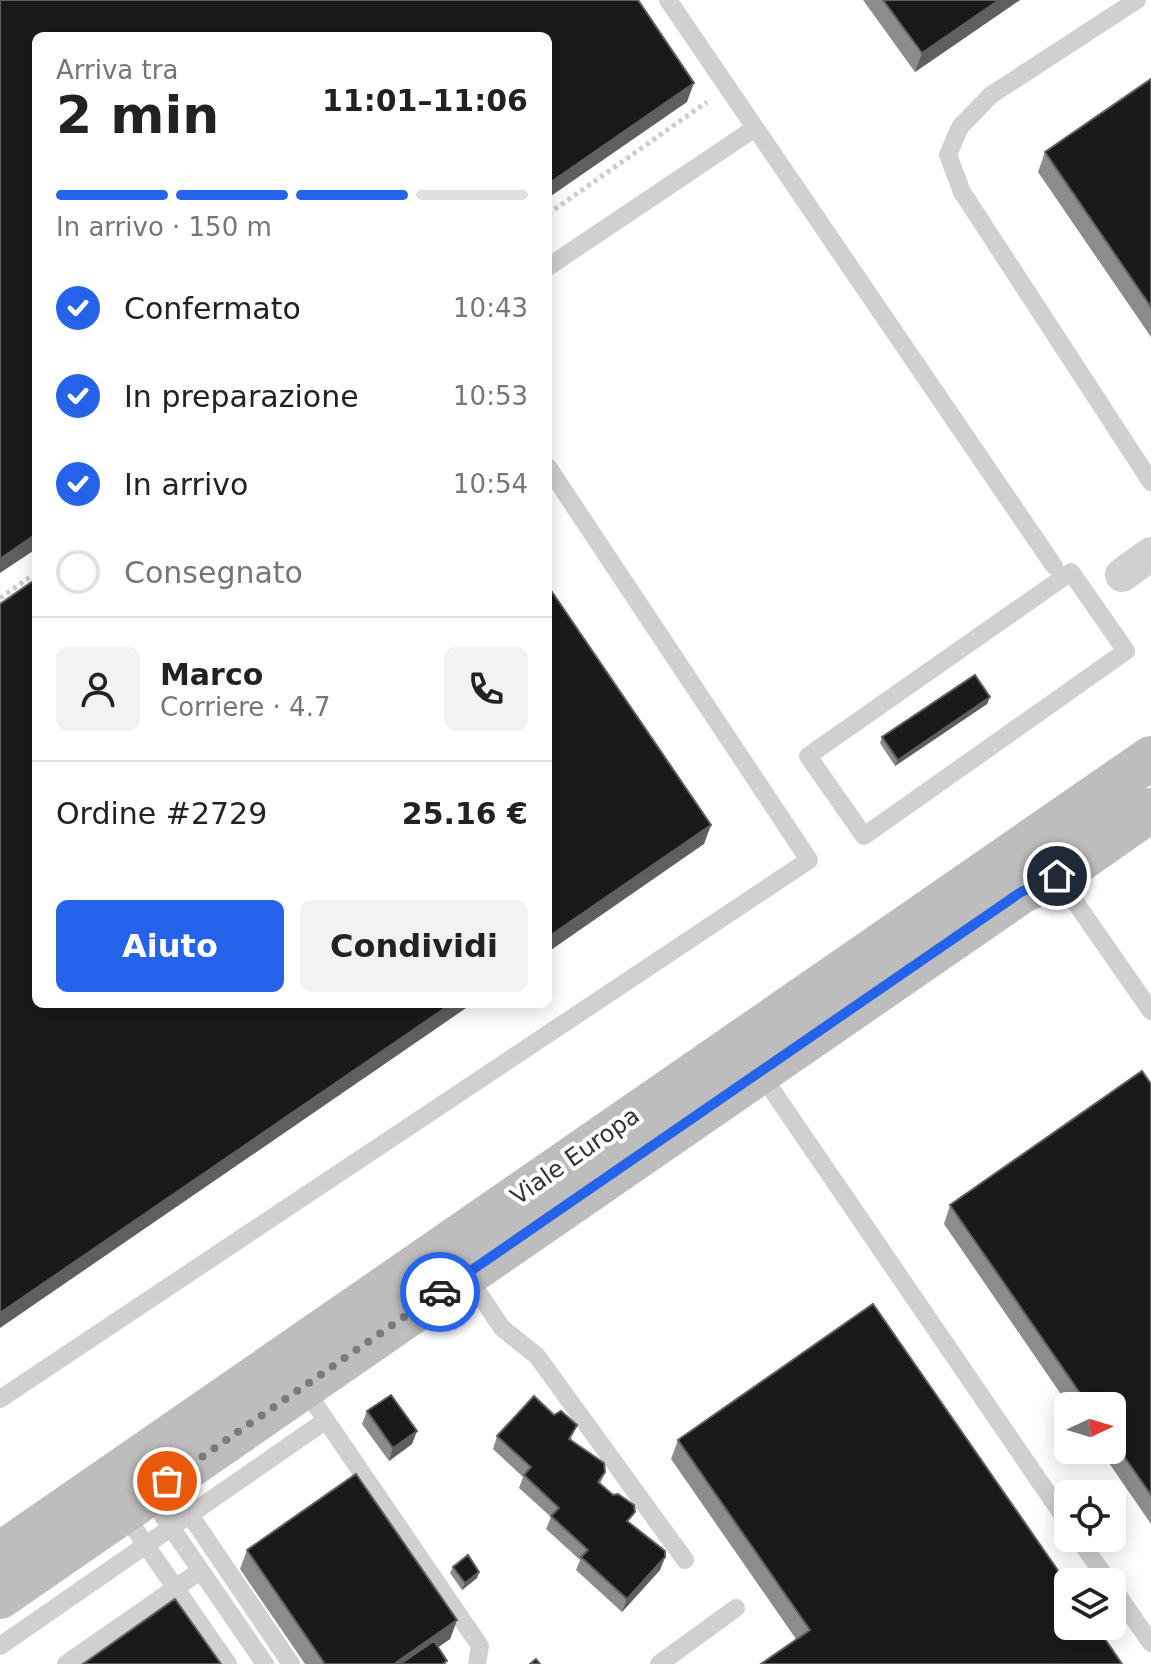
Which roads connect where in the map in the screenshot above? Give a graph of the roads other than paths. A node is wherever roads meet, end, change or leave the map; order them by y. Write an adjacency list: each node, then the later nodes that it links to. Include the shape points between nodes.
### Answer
1 (668, 0): 3 (lane)
2 (1137, 0): 6 (lane, via 991,95 960,127 948,155 962,192)
3 (755, 128): 4 (lane); 8 (lane)
4 (552, 264)
5 (552, 473): 16 (lane, via 809,860)
6 (1149, 474)
7 (1151, 554): 9 (street)
8 (1054, 566)
9 (1105, 586): 9 (lane, via 1126,651 864,836 808,756 1071,572)
10 (1151, 758): 20 (main road, Viale Europa)
11 (1151, 810): 12 (main road, Viale Europa)
12 (1057, 876): 13 (lane); 14 (main road, Viale Europa, via 1021,892)
13 (1151, 1011)
14 (759, 1071): 15 (main road, Viale Europa); 18 (lane)
15 (466, 1274): 17 (main road, Viale Europa); 21 (lane, via 502,1328 537,1356)
16 (0, 1399)
17 (315, 1404): 19 (main road, Viale Europa); 33 (lane, via 480,1646)
18 (1054, 1503)
19 (157, 1513): 22 (lane); 23 (lane); 24 (main road, Viale Europa); 28 (lane); 32 (lane)
20 (0, 1554)
21 (685, 1560)
22 (200, 1571): 23 (lane); 31 (lane)
23 (175, 1588): 29 (lane); 30 (lane)
24 (0, 1597)
25 (1126, 1607): 27 (lane)
26 (736, 1608): 34 (lane)
27 (1151, 1643)
28 (0, 1646)
29 (66, 1664)
30 (228, 1664)
31 (265, 1664)
32 (291, 1664)
33 (477, 1664)
34 (659, 1664)

